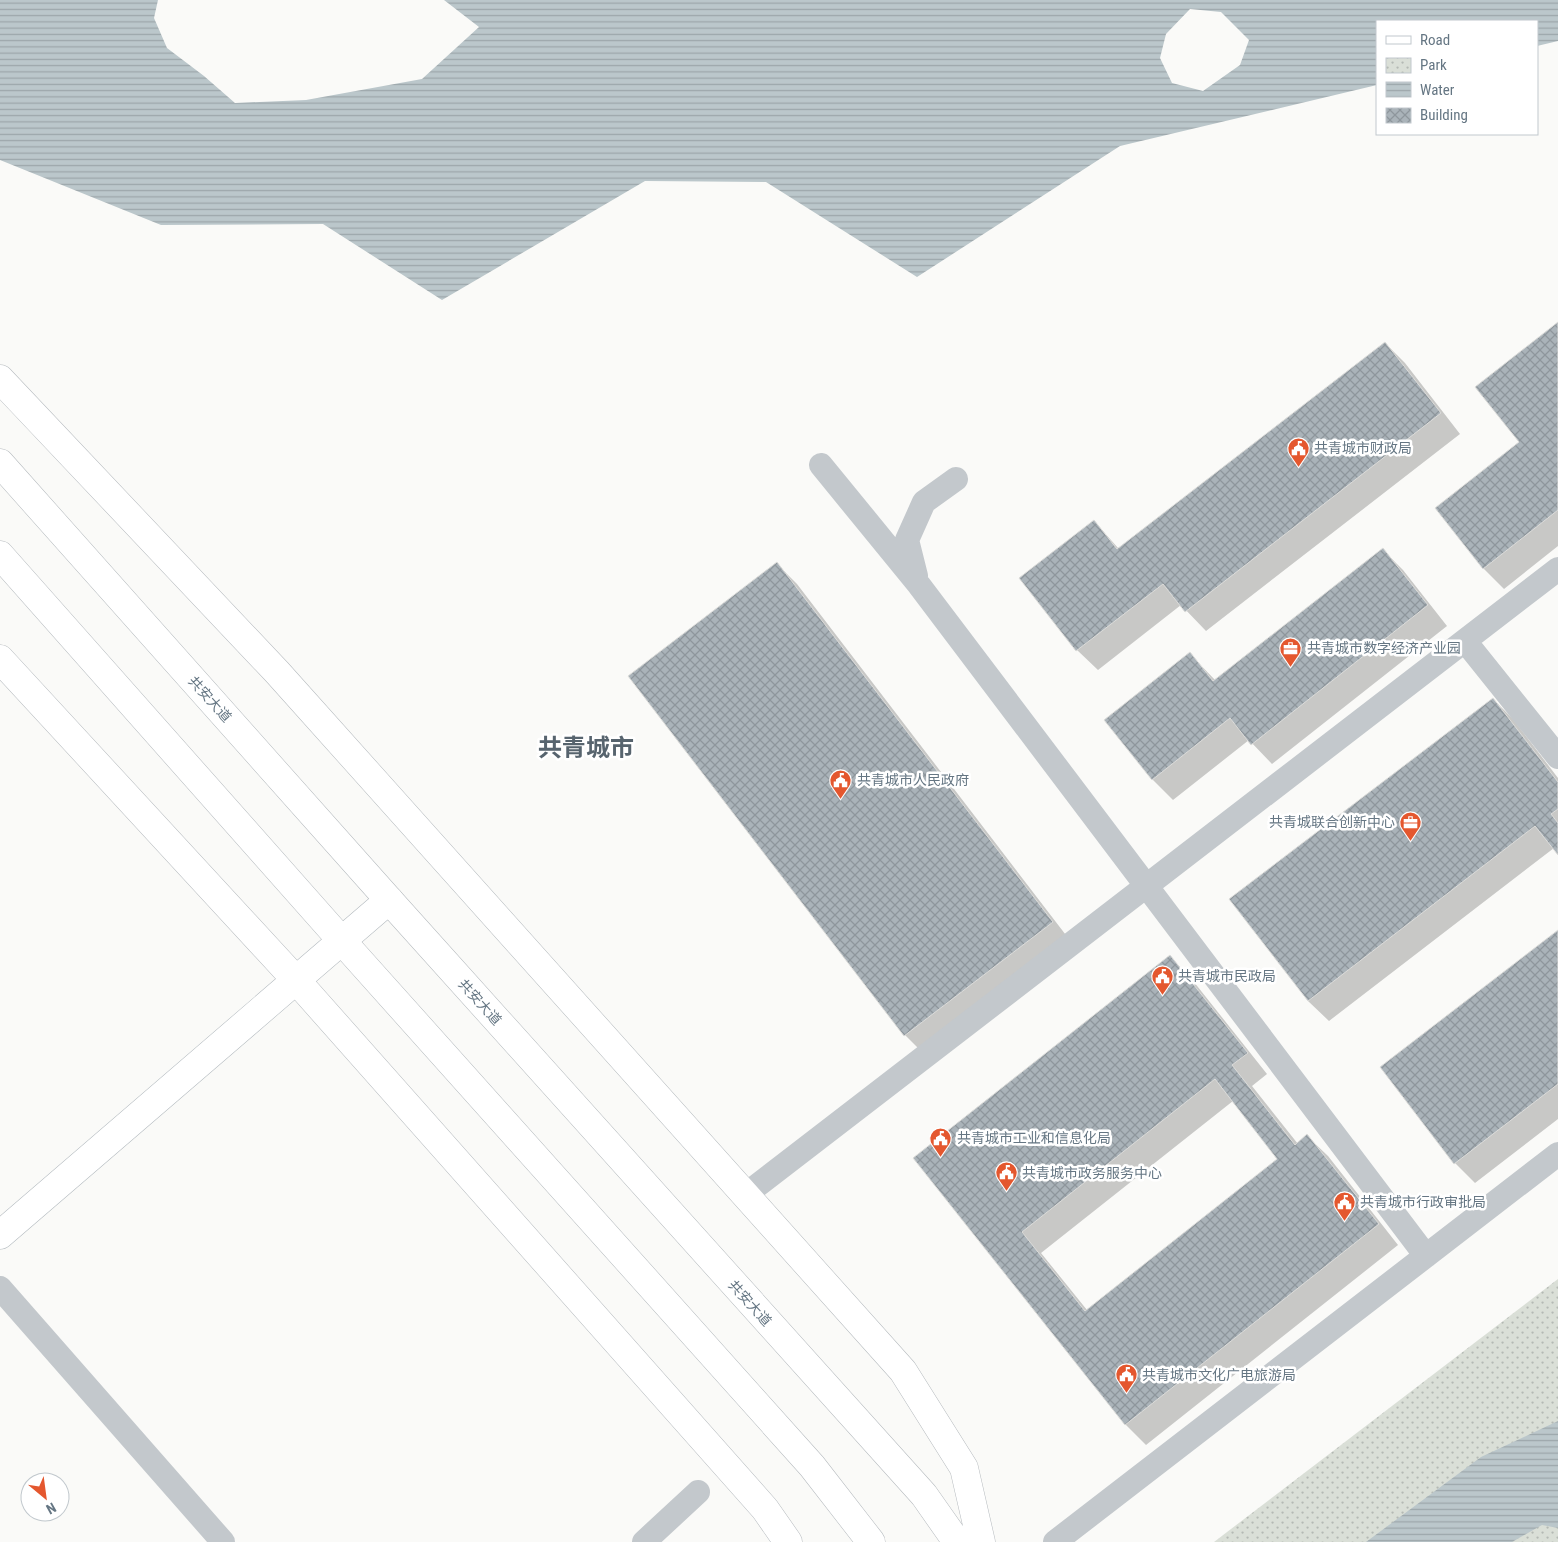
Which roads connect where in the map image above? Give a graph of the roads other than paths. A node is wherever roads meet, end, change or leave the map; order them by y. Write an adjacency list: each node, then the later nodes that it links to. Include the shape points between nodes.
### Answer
1 (0, 379): 16 (main road, via 277,672)
2 (0, 463): 12 (main road, 共安大道)
3 (821, 465): 7 (street)
4 (956, 479): 7 (street, via 924,502 907,540)
5 (0, 555): 13 (main road)
6 (1558, 569): 8 (street)
7 (919, 585): 11 (street)
8 (1465, 641): 10 (street); 11 (street)
9 (0, 660): 14 (main road)
10 (1558, 757)
11 (1146, 886): 16 (street); 18 (street)
12 (389, 900): 13 (main road); 25 (main road, 共安大道, via 924,1496)
13 (342, 941): 14 (main road); 24 (main road, via 812,1466)
14 (296, 980): 17 (main road); 23 (main road, via 766,1509)
15 (1558, 1154): 18 (street)
16 (745, 1195): 26 (main road, via 903,1371 964,1468)
17 (0, 1234)
18 (1426, 1256): 27 (street)
19 (0, 1288): 21 (street)
20 (698, 1492): 22 (street)
21 (223, 1542)
22 (644, 1542)
23 (788, 1542)
24 (871, 1542)
25 (957, 1542)
26 (981, 1542)
27 (1055, 1542)

